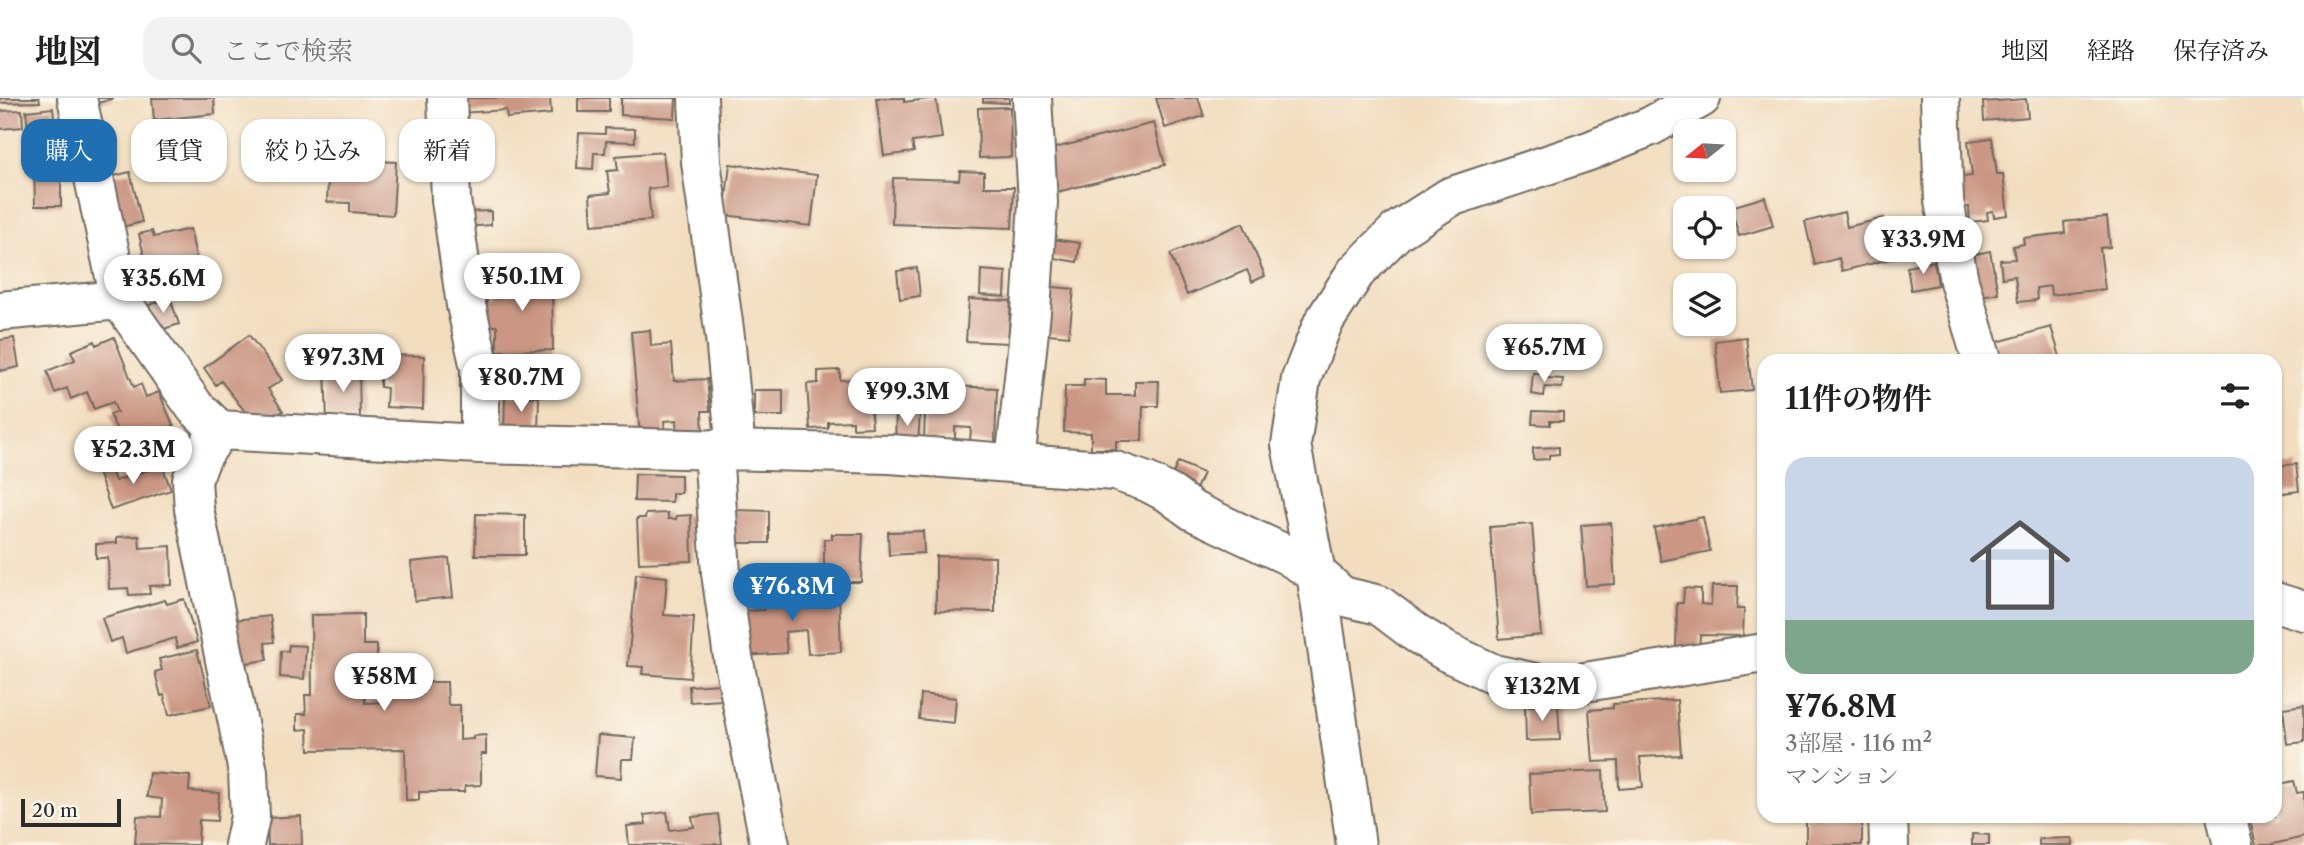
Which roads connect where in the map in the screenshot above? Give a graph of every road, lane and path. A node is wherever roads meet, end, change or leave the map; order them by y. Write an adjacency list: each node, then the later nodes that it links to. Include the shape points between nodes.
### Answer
1 (77, 98): 7 (street)
2 (447, 98): 11 (street, via 451,200 480,368)
3 (698, 98): 12 (street, via 701,162 719,285)
4 (1032, 98): 13 (street, via 1038,202)
5 (1701, 98): 14 (street, via 1651,126 1589,151 1451,198 1396,231 1356,272 1323,323 1301,379 1291,445)
6 (1940, 98): 9 (street, via 1944,201 1959,281)
7 (120, 300): 8 (street); 10 (street, via 195,407)
8 (0, 311)
9 (1980, 354)
10 (219, 430): 11 (street); 20 (street, via 192,480 248,772 250,817)
11 (480, 444): 12 (street)
12 (725, 450): 13 (street); 21 (street, via 720,573)
13 (1015, 463): 14 (street, via 1115,471 1147,482 1193,511)
14 (1316, 573): 17 (street, via 1342,596 1379,605 1447,652 1494,674 1541,684 1573,684); 22 (street)
15 (2282, 604): 16 (street)
16 (2304, 611)
17 (1757, 654)
18 (1888, 823): 23 (street)
19 (2228, 823): 24 (street)
20 (244, 845)
21 (770, 845)
22 (1356, 845)
23 (1889, 845)
24 (2234, 845)

